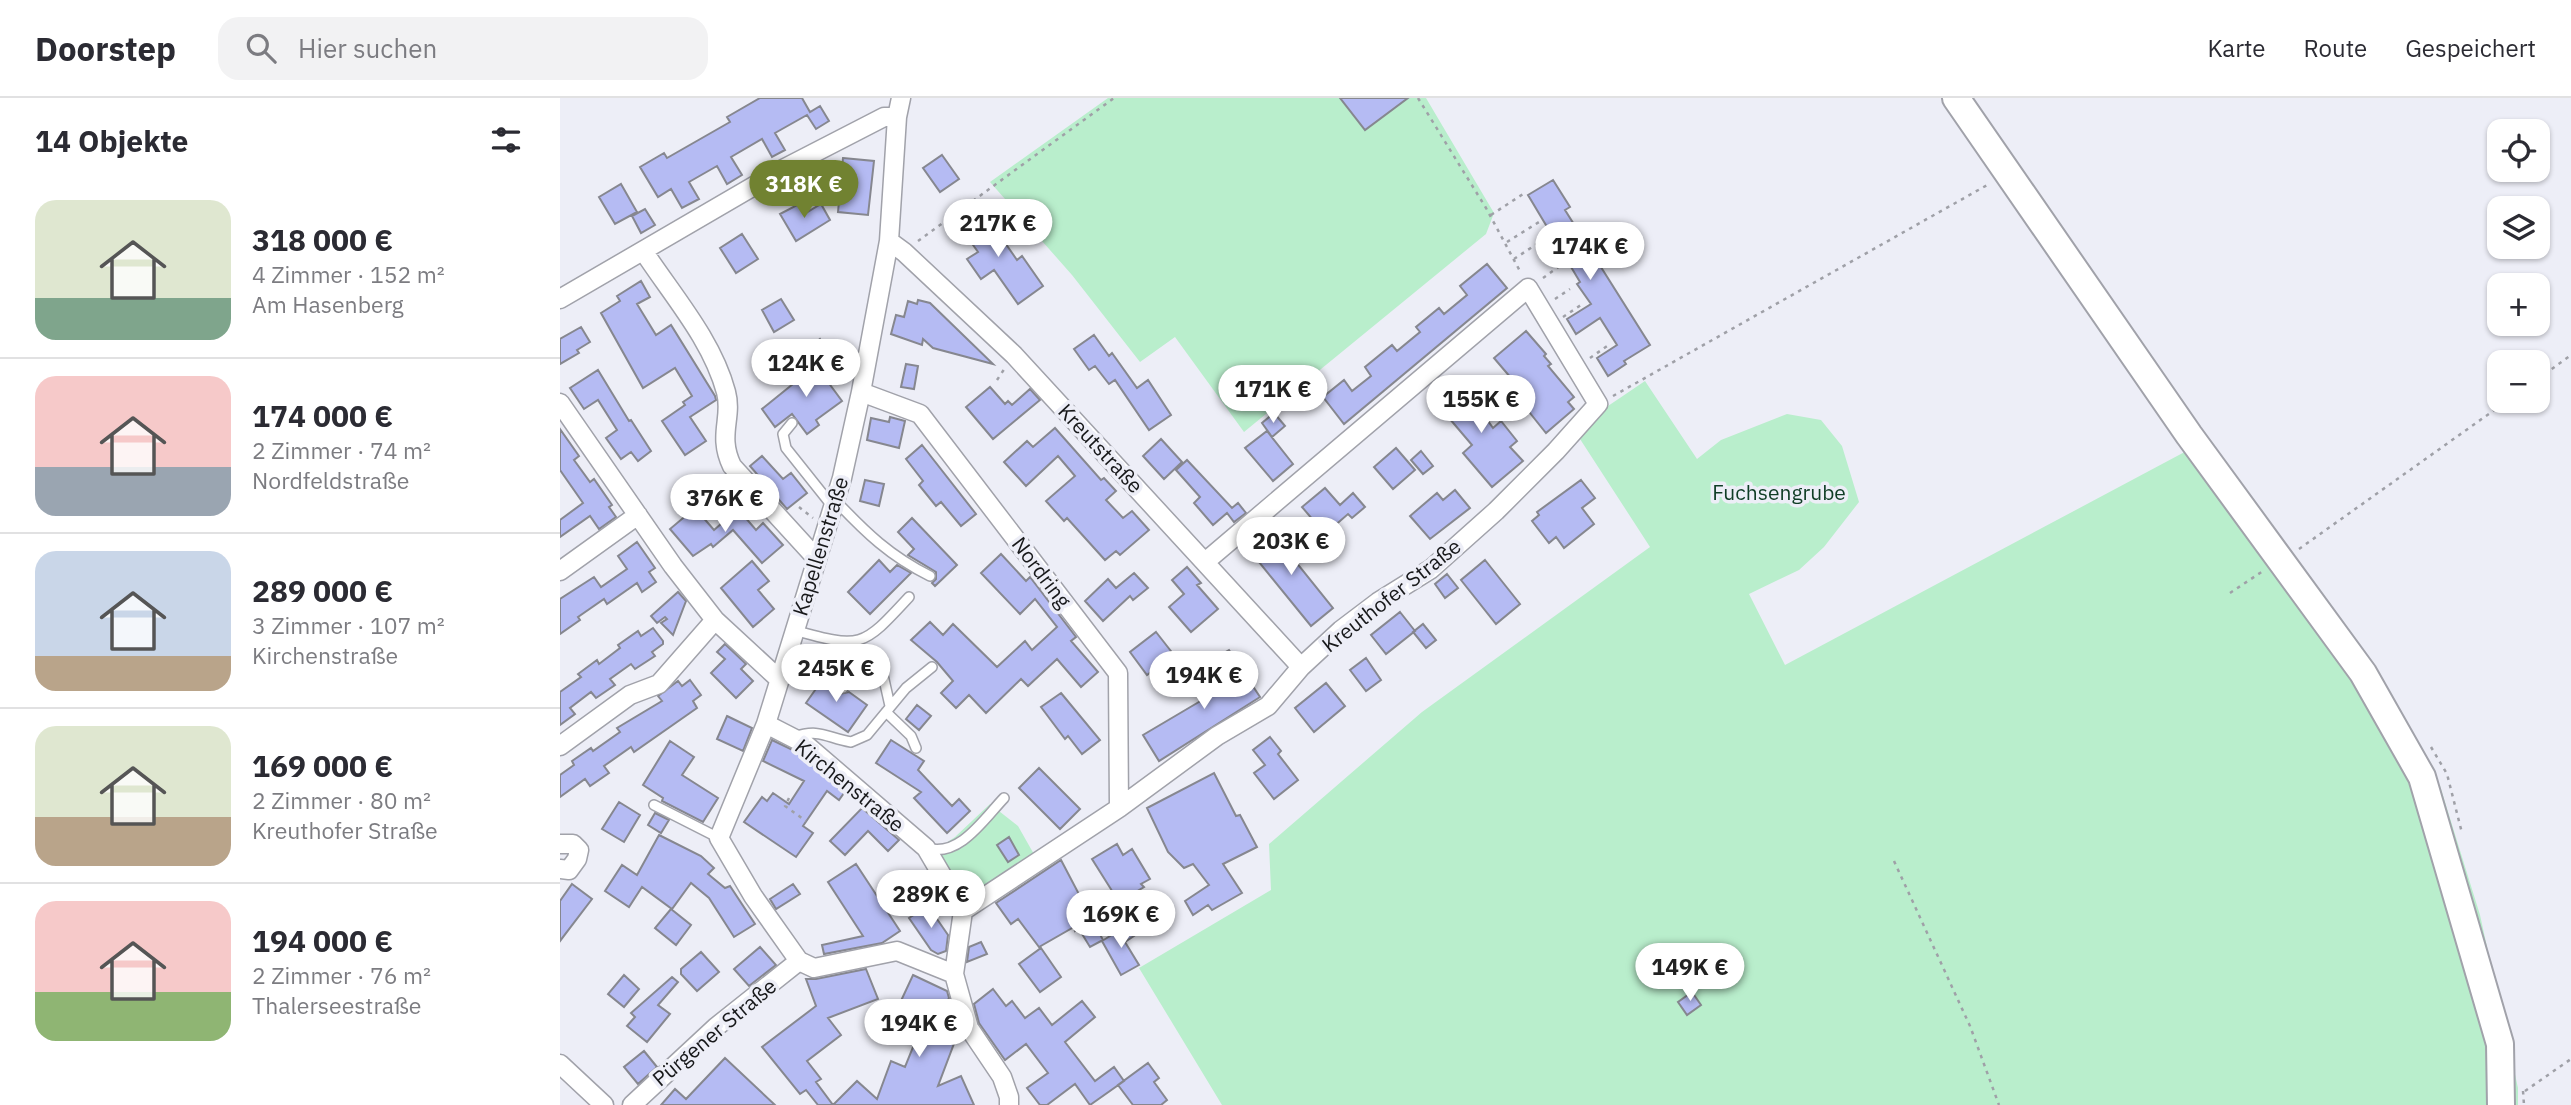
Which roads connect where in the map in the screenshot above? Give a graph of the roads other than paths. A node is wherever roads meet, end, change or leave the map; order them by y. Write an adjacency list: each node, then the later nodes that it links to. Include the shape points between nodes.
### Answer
1 (901, 98): 3 (street, Kapellenstraße)
2 (1956, 98): 41 (street, via 2189,435 2363,673 2422,777 2500,1044)
3 (897, 117): 4 (street, Kapellenstraße); 5 (street, via 884,117 846,135)
4 (896, 247): 7 (street, Kapellenstraße); 13 (street, Kreutstraße, via 1003,344)
5 (644, 252): 6 (street); 12 (street, via 716,361 727,396 724,450 732,466)
6 (560, 299)
7 (861, 393): 10 (street, Kapellenstraße); 32 (street, Nordring, via 920,414 1118,673)
8 (560, 403): 11 (street)
9 (792, 423): 10 (lane, via 783,434 786,449)
10 (834, 503): 12 (street, Kapellenstraße); 15 (lane, via 898,560)
11 (638, 515): 14 (street); 17 (street)
12 (816, 558): 18 (street, Kapellenstraße)
13 (1205, 562): 22 (street, Kreutstraße); 22 (street, Kreuthofer Straße, via 1528,288 1598,404 1551,457 1441,560 1378,602)
14 (560, 570)
15 (930, 576)
16 (909, 597): 19 (lane, via 876,634)
17 (715, 620): 23 (street); 28 (street, via 659,684 630,695)
18 (794, 630): 19 (lane); 23 (street, Kapellenstraße)
19 (854, 643): 20 (lane)
20 (867, 655): 24 (lane); 25 (lane, via 883,675)
21 (932, 667): 25 (lane)
22 (1301, 667): 32 (street, Kreuthofer Straße, via 1268,706 1217,736)
23 (779, 680): 26 (street, Kapellenstraße)
24 (843, 688)
25 (888, 709): 27 (lane, via 867,735 851,742 822,732); 29 (lane)
26 (766, 724): 27 (street, Kirchenstraße); 33 (street, Kapellenstraße)
27 (793, 737): 35 (street, Kirchenstraße, via 849,779)
28 (560, 746)
29 (916, 748)
30 (1004, 799): 35 (lane, via 954,848 940,852)
31 (654, 805): 33 (lane)
32 (1119, 808): 37 (street, Kreuthofer Straße)
33 (719, 838): 38 (street)
34 (560, 844): 36 (street, via 573,844 579,850 569,870)
35 (926, 848): 37 (street, Kirchenstraße)
36 (560, 869)
37 (963, 911): 39 (street)
38 (799, 961): 39 (street, via 814,968 897,951); 43 (street, Pürgener Straße, via 716,1027)
39 (954, 974): 44 (street, via 969,1028 1002,1077)
40 (560, 1064): 42 (street)
41 (2508, 1102)
42 (604, 1105)
43 (632, 1105)
44 (1009, 1105)

